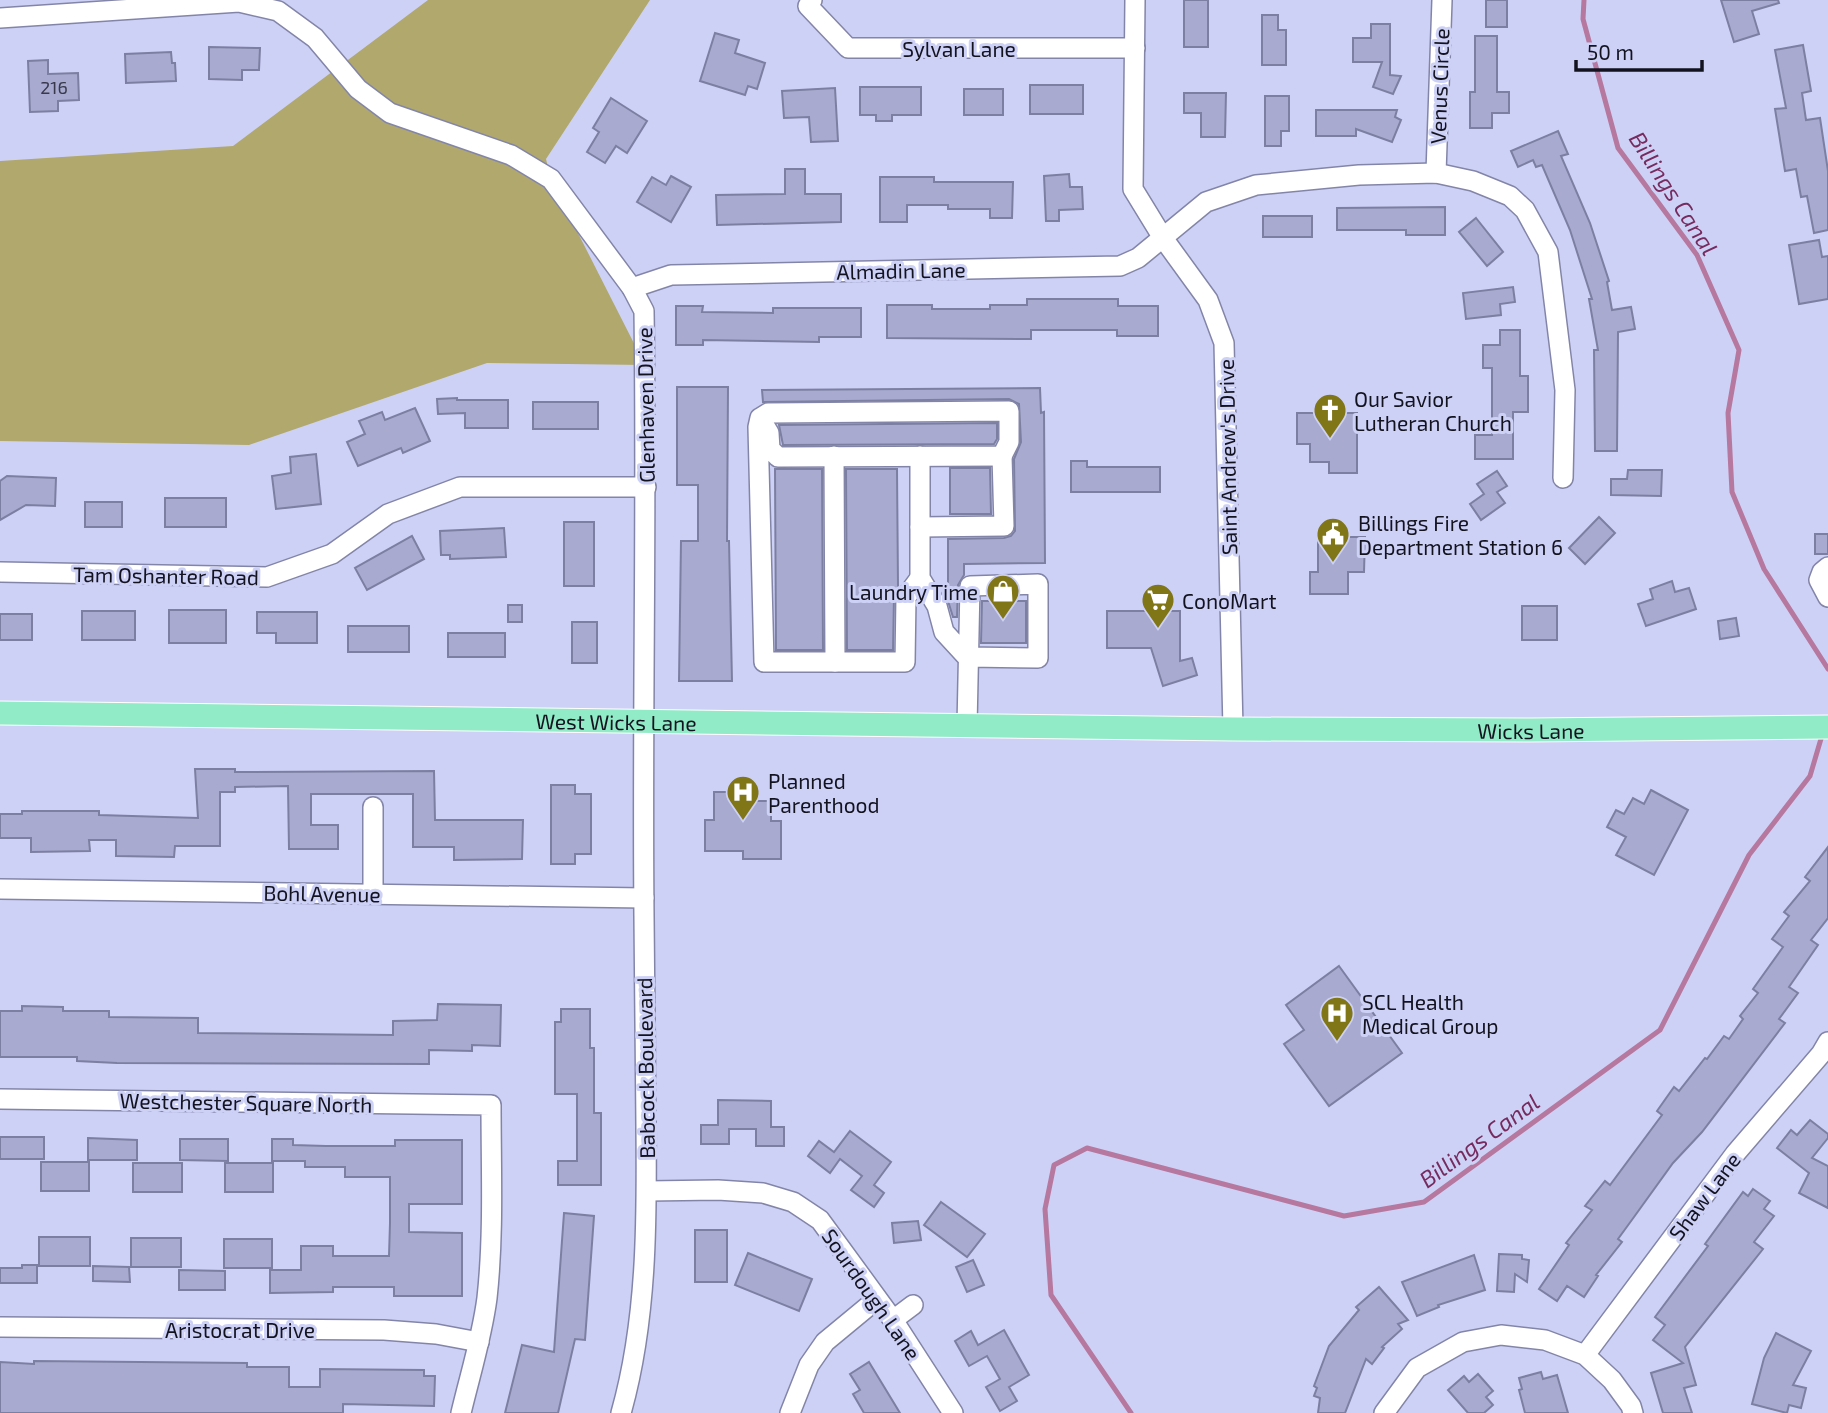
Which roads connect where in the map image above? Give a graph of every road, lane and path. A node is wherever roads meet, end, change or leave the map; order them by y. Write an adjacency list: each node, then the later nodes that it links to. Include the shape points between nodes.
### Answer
1 (812, 0): 5 (street, Sylvan Lane, via 808,6 848,48)
2 (1135, 0): 5 (street, Saint Andrew's Drive)
3 (1443, 0): 6 (street, Venus Circle)
4 (0, 18): 8 (street, Glenhaven Drive, via 239,2 278,10 314,38 358,89 390,113 511,155 551,180)
5 (1136, 48): 7 (street, Saint Andrew's Drive, via 1133,189)
6 (1436, 173): 7 (street, Almadin Lane, via 1256,185 1206,202); 13 (street, Almadin Lane, via 1510,196 1525,210 1548,252 1565,390)
7 (1163, 238): 8 (street, Almadin Lane, via 1120,266 671,275); 26 (street, Saint Andrew's Drive, via 1208,300 1224,342)
8 (632, 288): 14 (street, Glenhaven Drive, via 645,311)
9 (760, 418): 10 (street, via 769,433 770,449 778,457); 12 (street, via 768,413 1009,411 1009,442); 21 (street, via 764,662)
10 (834, 456): 11 (street); 21 (street)
11 (920, 456): 12 (street); 15 (street)
12 (1002, 456): 15 (street, via 1004,526)
13 (1563, 478)
14 (646, 487): 17 (street, Tam Oshanter Road, via 460,487 388,514 332,554 267,577); 23 (street, Glenhaven Drive)
15 (920, 527): 18 (street)
16 (1828, 567): 19 (street, via 1819,580)
17 (0, 572)
18 (920, 578): 20 (street, via 937,606 944,632); 21 (street, via 905,597 905,662)
19 (1828, 597)
20 (967, 657): 20 (street, via 1038,658 1038,584 970,586); 24 (street)
21 (835, 662)
22 (0, 713): 23 (main road, West Wicks Lane)
23 (643, 721): 24 (main road, West Wicks Lane); 30 (street, Babcock Boulevard)
24 (967, 726): 26 (main road, West Wicks Lane)
25 (1828, 727): 26 (main road, Wicks Lane)
26 (1233, 729)
27 (373, 807): 29 (street)
28 (0, 889): 29 (street, Bohl Avenue)
29 (373, 894): 30 (street, Bohl Avenue)
30 (644, 898): 33 (street, Babcock Boulevard)
31 (1826, 1052): 39 (street, Shaw Lane, via 1734,1154)
32 (0, 1099): 38 (street, Westchester Square North, via 491,1105 490,1254)
33 (647, 1191): 34 (street, Sourdough Lane, via 763,1193 793,1202 820,1220); 41 (street, Babcock Boulevard, via 641,1306 632,1374)
34 (877, 1299): 36 (street, Sourdough Lane); 42 (street, via 825,1342 809,1365)
35 (913, 1305): 36 (street)
36 (893, 1320): 43 (street, Sourdough Lane)
37 (0, 1327): 38 (street, Aristocrat Drive, via 384,1330)
38 (479, 1342): 40 (street)
39 (1586, 1356): 44 (street, via 1545,1340 1501,1335 1463,1342 1417,1368); 45 (street, via 1612,1380)
40 (461, 1413)
41 (621, 1413)
42 (790, 1413)
43 (953, 1413)
44 (1384, 1413)
45 (1633, 1413)

